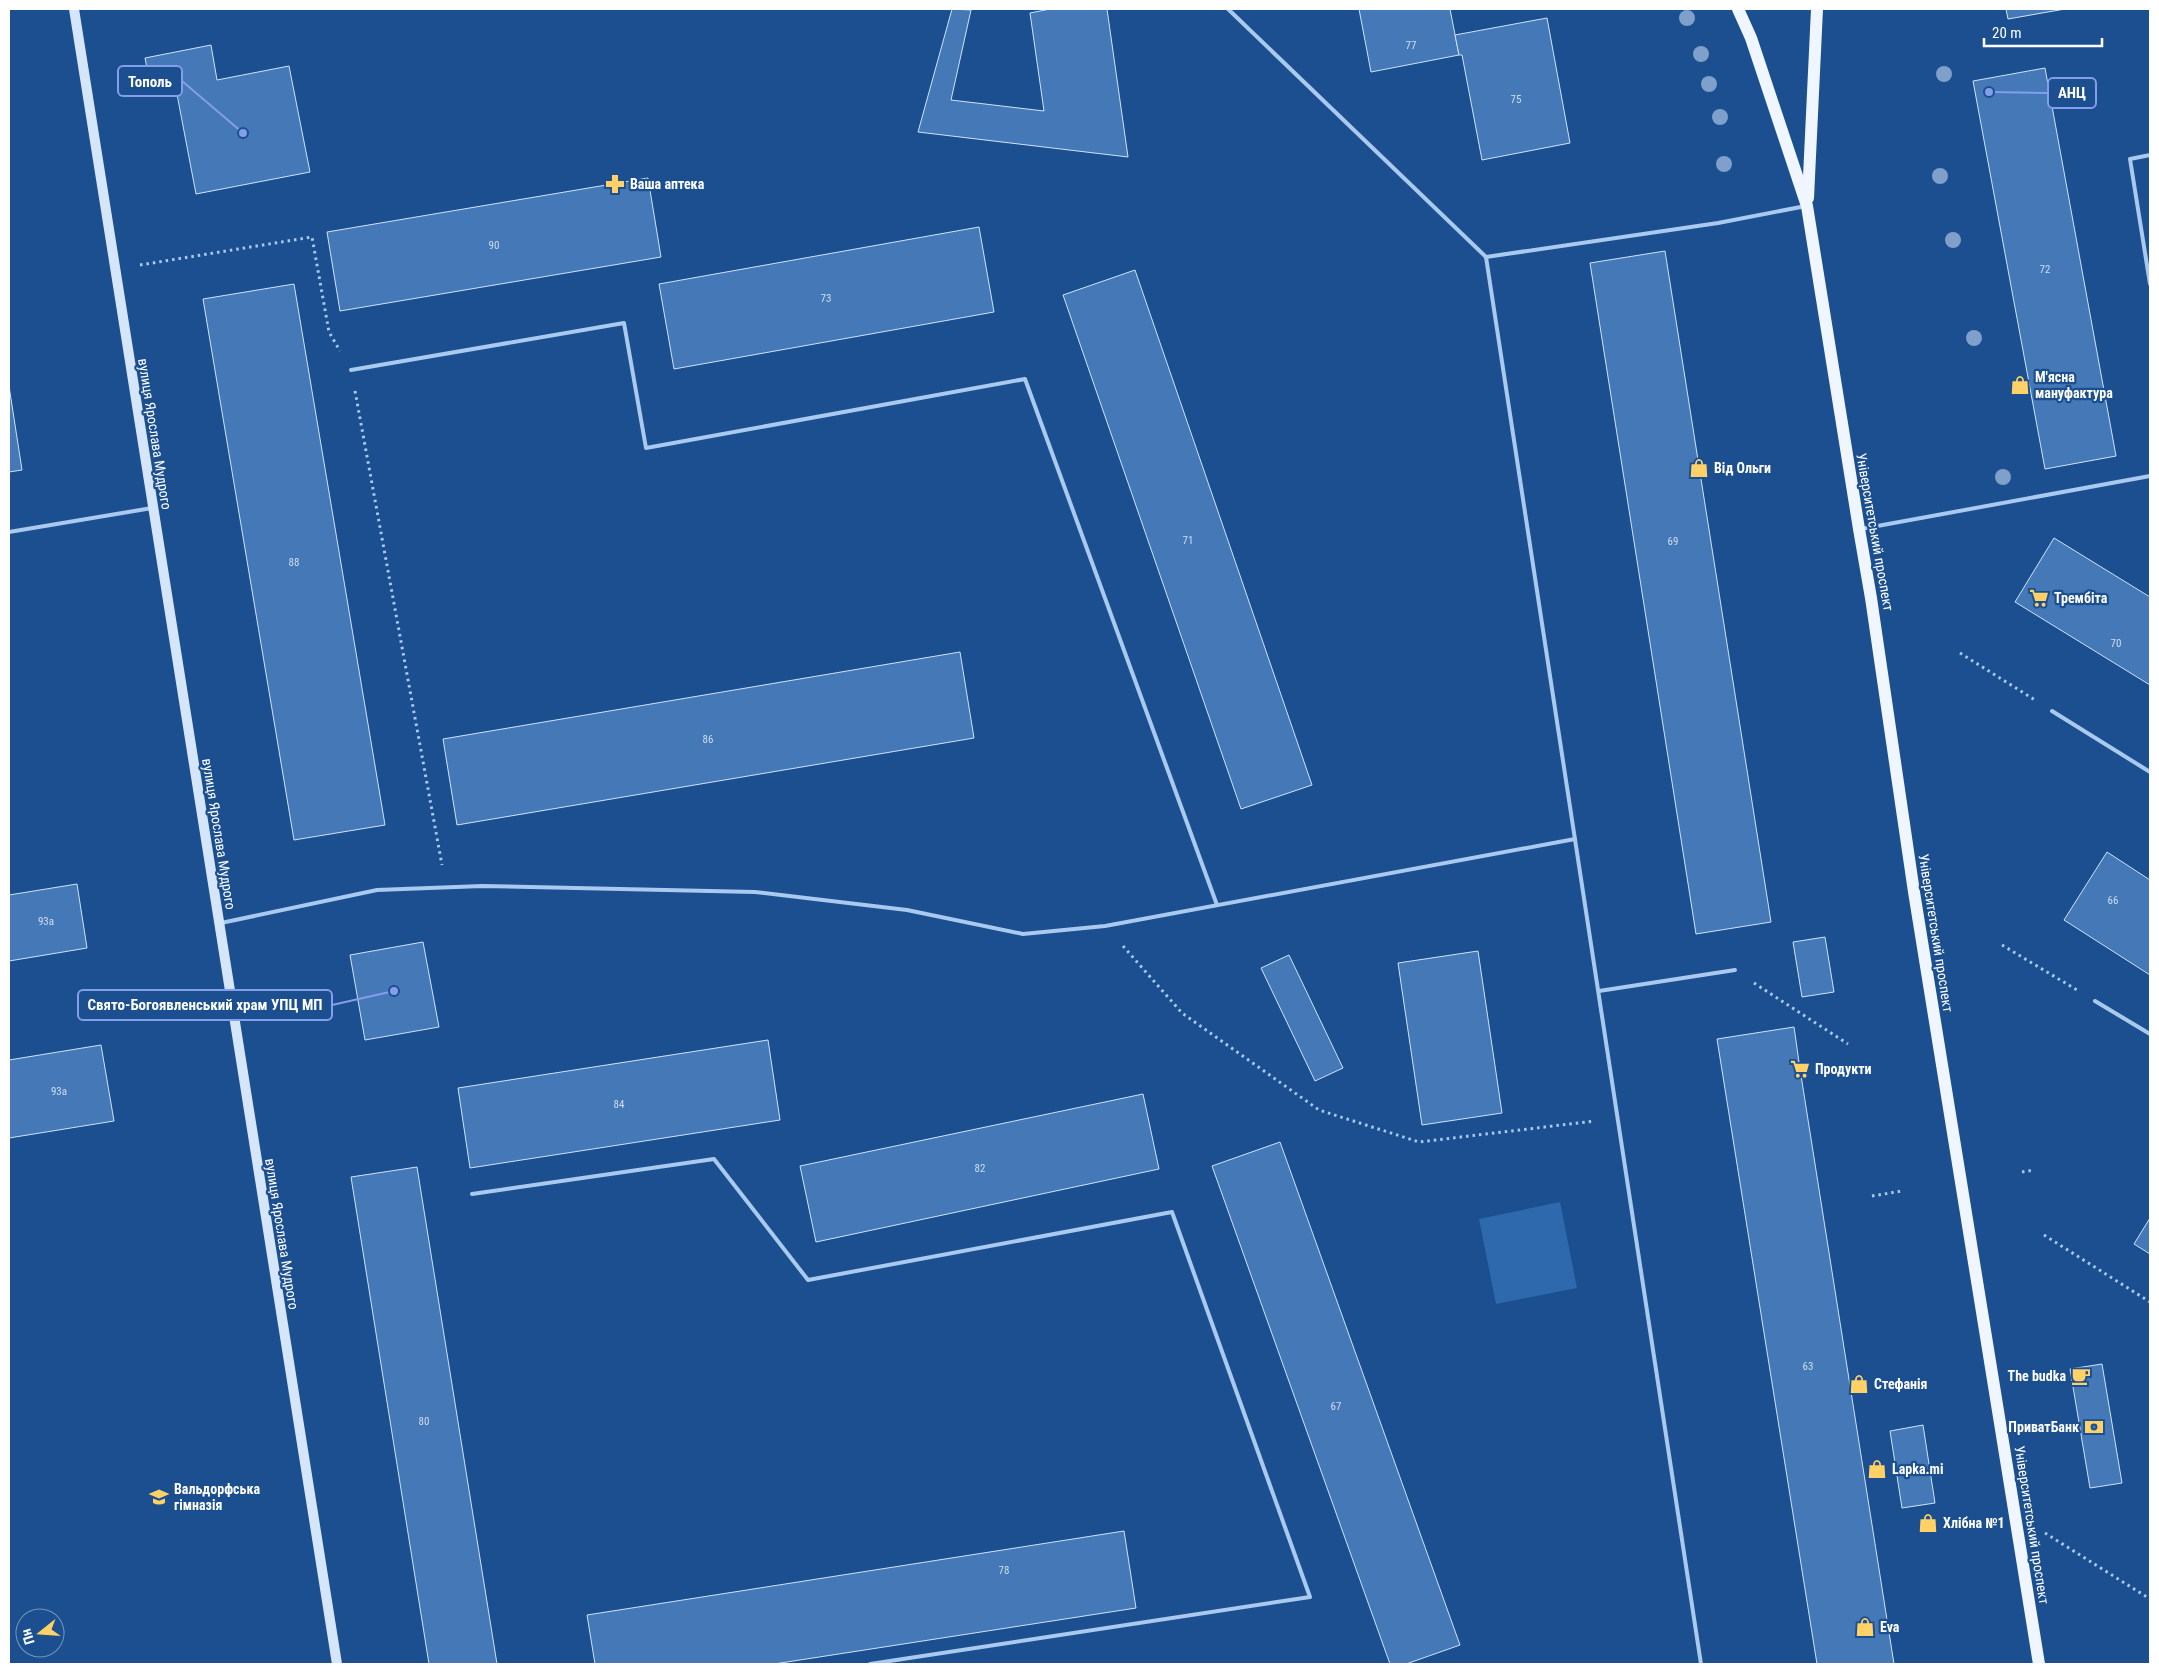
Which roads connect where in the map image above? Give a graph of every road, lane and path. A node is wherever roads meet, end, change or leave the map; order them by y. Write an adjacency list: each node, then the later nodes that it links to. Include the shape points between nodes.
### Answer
1 (74, 9): 8 (street, вулиця Ярослава Мудрого)
2 (1228, 9): 7 (lane)
3 (1738, 9): 6 (main road, via 1752,38)
4 (1817, 9): 6 (main road)
5 (2150, 155): 9 (lane, via 2130,159)
6 (1807, 206): 7 (lane, via 1718,224); 13 (main road, Університетський проспект)
7 (1486, 257): 18 (lane)
8 (115, 269): 10 (path, via 312,237 329,332); 12 (street, вулиця Ярослава Мудрого)
9 (2150, 284)
10 (351, 370): 19 (path); 20 (lane, via 624,323 646,448 1025,379)
11 (2150, 476): 13 (lane)
12 (152, 508): 14 (lane); 21 (street, вулиця Ярослава Мудрого, via 178,655)
13 (1858, 529): 37 (main road, Університетський проспект)
14 (9, 532)
15 (1960, 652): 16 (path)
16 (2052, 711): 17 (lane)
17 (2150, 772)
18 (1575, 839): 20 (lane); 25 (lane)
19 (446, 888): 21 (lane, via 377,890); 22 (lane, via 755,892 907,910 1023,934)
20 (1217, 905): 22 (lane)
21 (218, 924): 39 (street, вулиця Ярослава Мудрого)
22 (1105, 926): 29 (path, via 1182,1013 1319,1110 1419,1142)
23 (2002, 945): 26 (path)
24 (1735, 970): 25 (lane); 28 (path)
25 (1599, 992): 29 (lane)
26 (2095, 1001): 27 (lane)
27 (2150, 1034)
28 (1848, 1044)
29 (1618, 1119): 41 (lane)
30 (2034, 1170): 31 (path)
31 (2022, 1172)
32 (1902, 1191): 34 (path)
33 (472, 1194): 40 (lane, via 714,1159 808,1280 1172,1212 1310,1596)
34 (1872, 1196)
35 (2044, 1236): 36 (path)
36 (2150, 1302)
37 (2015, 1513): 38 (path); 42 (main road, Університетський проспект)
38 (2150, 1600)
39 (336, 1664)
40 (870, 1664)
41 (1701, 1664)
42 (2039, 1664)

